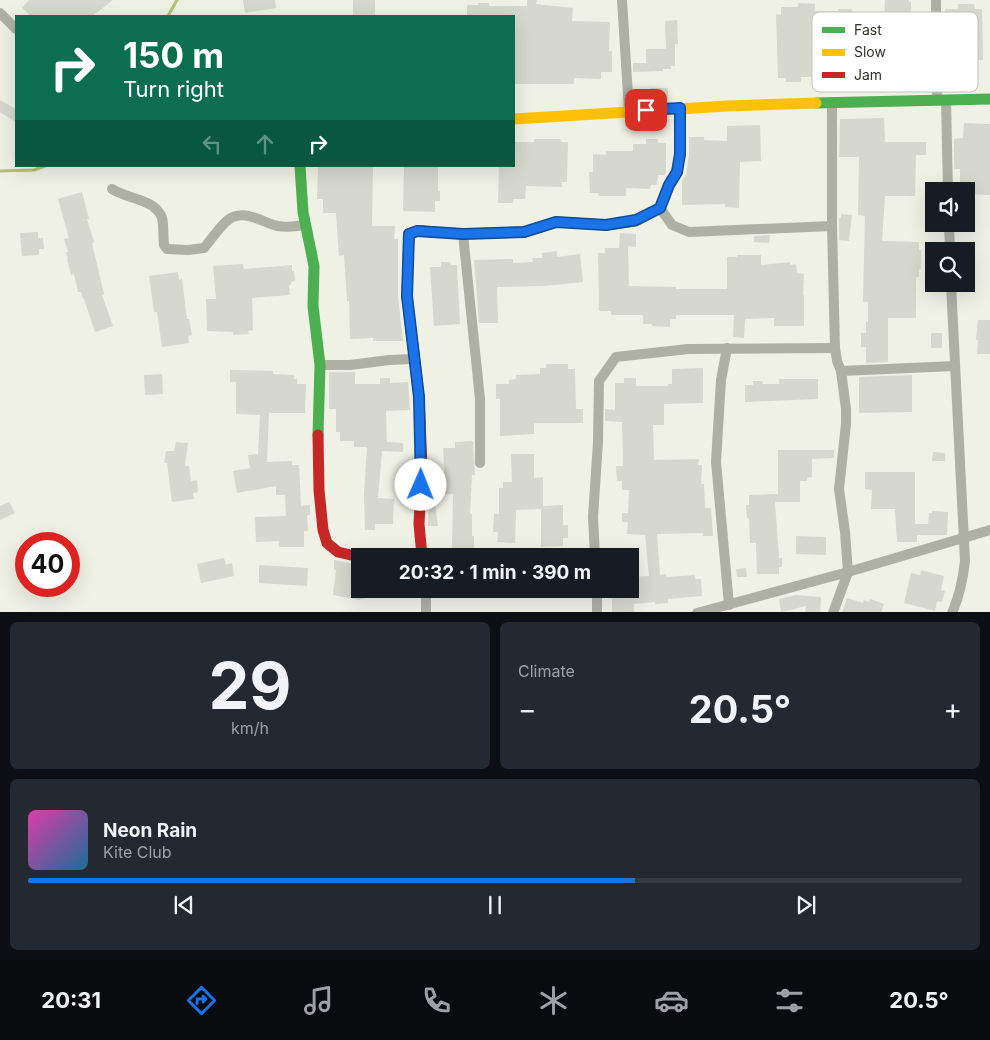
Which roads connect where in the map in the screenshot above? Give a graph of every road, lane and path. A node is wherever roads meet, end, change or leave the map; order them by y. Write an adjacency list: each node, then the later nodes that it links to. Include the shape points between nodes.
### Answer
1 (622, 0): 9 (street)
2 (0, 13): 3 (street)
3 (15, 28)
4 (942, 92): 5 (street)
5 (942, 99): 6 (street); 7 (street); 12 (street)
6 (990, 99)
7 (832, 103): 8 (street); 16 (street)
8 (680, 108): 9 (street); 14 (street, via 679,163)
9 (629, 111): 10 (street)
10 (515, 119)
11 (300, 167): 15 (street)
12 (947, 182)
13 (112, 188): 15 (street, via 128,197 143,200 157,210 162,217 167,249 204,248 232,217 261,219 290,228)
14 (660, 208): 16 (street, via 672,224 689,232); 17 (street, via 636,220 611,225 556,222 524,232)
15 (305, 225): 22 (street, via 314,266 313,306)
16 (832, 226): 20 (street)
17 (463, 234): 21 (street, via 417,231 409,234 407,296); 25 (street, via 480,399)
18 (950, 292): 23 (street)
19 (727, 348): 20 (street); 29 (street, via 616,357 599,381); 34 (street, via 721,380 716,462)
20 (835, 348): 24 (street)
21 (413, 359): 22 (street); 28 (street, via 419,397)
22 (320, 366): 30 (street, via 319,490 323,530 327,543 338,552)
23 (955, 366): 24 (street); 27 (street)
24 (841, 371): 31 (street, via 846,424 839,489)
25 (480, 463)
26 (990, 530): 27 (street)
27 (965, 539): 31 (street); 39 (street, via 963,582)
28 (421, 548)
29 (595, 548)
30 (351, 555)
31 (848, 572): 34 (street); 38 (street)
32 (426, 598): 35 (street)
33 (597, 598): 36 (street)
34 (729, 605): 37 (street)
35 (426, 612)
36 (597, 612)
37 (697, 612)
38 (833, 612)
39 (952, 612)

